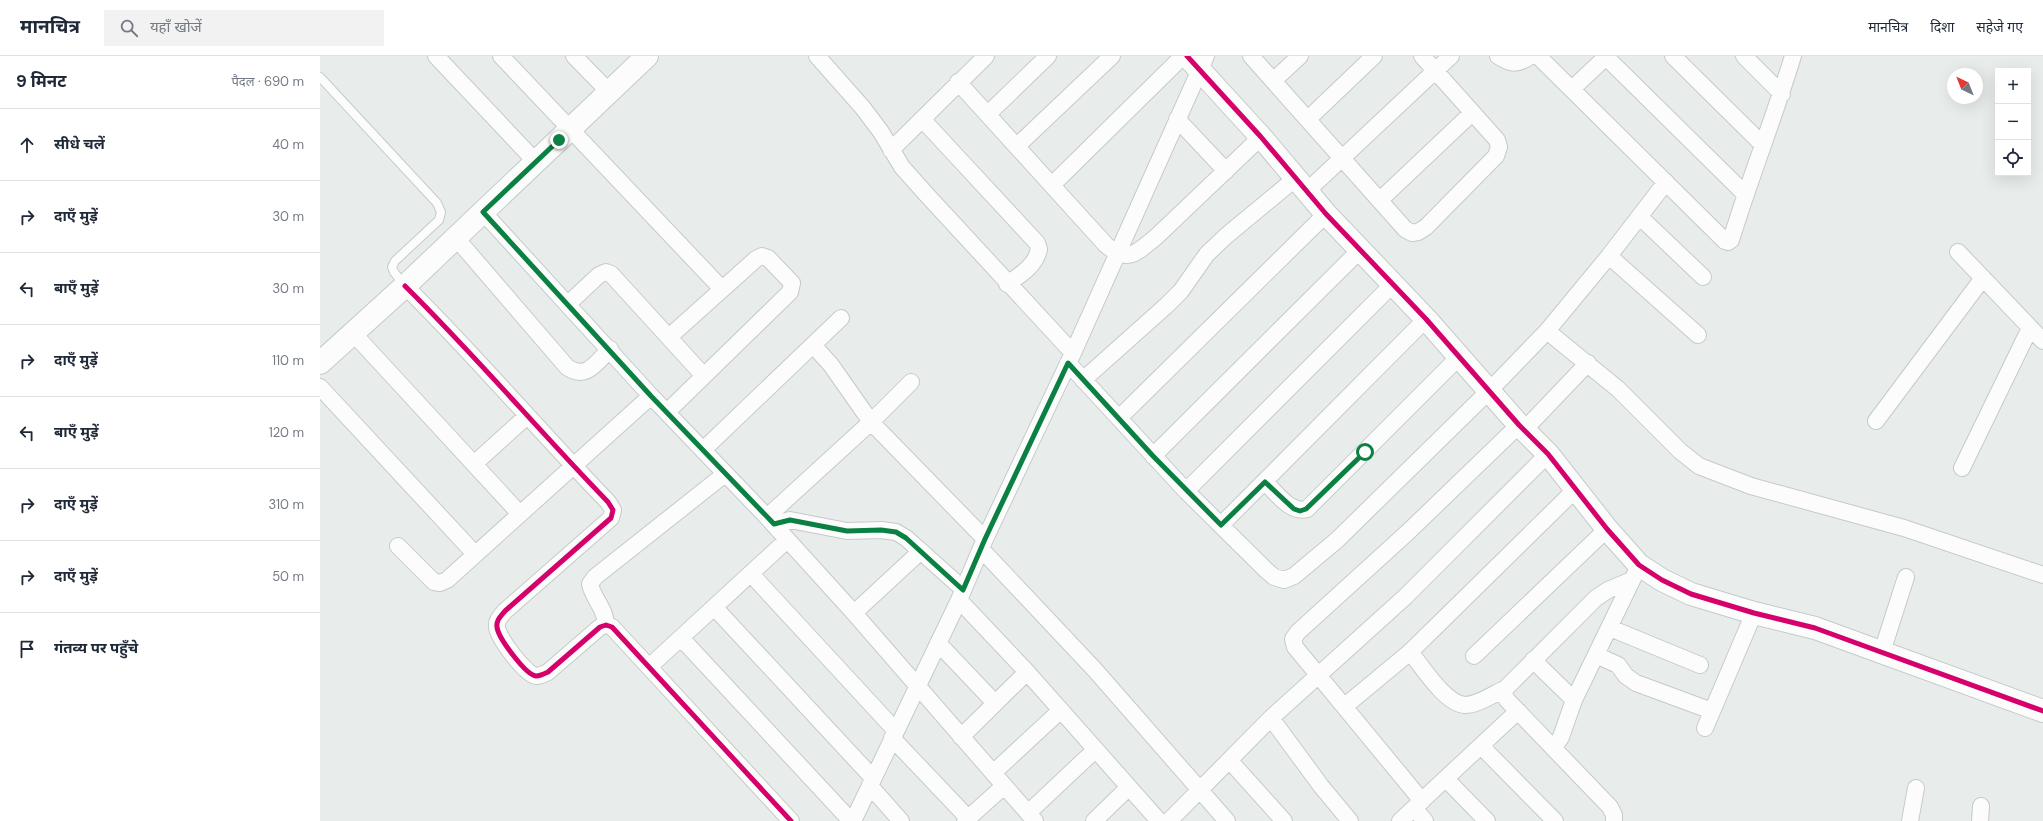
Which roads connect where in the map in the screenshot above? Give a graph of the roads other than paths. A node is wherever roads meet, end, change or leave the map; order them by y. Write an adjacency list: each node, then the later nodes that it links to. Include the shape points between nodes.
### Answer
1 (436, 56): 40 (street)
2 (501, 56): 34 (street)
3 (574, 56): 27 (street)
4 (647, 56): 27 (street)
5 (816, 56): 38 (street, via 863,108)
6 (986, 56): 25 (street)
7 (1048, 56): 30 (street)
8 (1112, 56): 37 (street)
9 (1251, 56): 24 (street)
10 (1300, 56): 24 (street)
11 (1374, 56): 33 (street)
12 (1422, 56): 22 (street)
13 (1451, 56): 22 (street)
14 (1498, 56): 15 (street, via 1509,63 1520,63)
15 (1531, 56)
16 (1538, 56): 26 (street)
17 (1606, 56): 26 (street); 45 (street)
18 (1673, 56): 36 (street)
19 (1744, 56): 28 (street)
20 (1793, 56): 28 (street)
21 (1194, 59): 32 (street); 35 (street); 44 (street)
22 (1435, 72): 29 (street); 39 (street)
23 (320, 77): 59 (lane, via 437,203 441,212 439,220 395,261 392,267)
24 (1273, 81): 33 (street)
25 (958, 82): 30 (street); 31 (street)
26 (1572, 89): 42 (street)
27 (609, 92): 34 (street)
28 (1782, 94): 36 (street)
29 (1472, 113): 46 (street); 46 (street, via 1497,140 1499,147 1496,156 1426,227 1412,233 1405,229)
30 (988, 114): 37 (street)
31 (922, 119): 38 (street); 57 (street, via 1036,243 1039,249 1033,263)
32 (1177, 119): 41 (street); 53 (street)
33 (1308, 119): 39 (street)
34 (571, 129): 40 (street); 60 (street)
35 (1261, 137): 41 (street); 43 (street)
36 (1763, 145): 45 (street)
37 (1016, 146): 44 (street)
38 (891, 150): 57 (street, via 926,194)
39 (1343, 157): 43 (street); 46 (street)
40 (536, 162): 47 (street)
41 (1226, 171): 53 (street, via 1138,252 1126,256)
42 (1666, 182): 45 (street, via 1728,242 1731,240); 49 (street)
43 (1301, 184): 48 (street); 77 (street, via 1226,236 1207,254 1181,291)
44 (1052, 185): 53 (street)
45 (1745, 194)
46 (1380, 200)
47 (483, 212): 50 (street); 61 (street)
48 (1326, 214): 51 (street); 84 (street)
49 (1640, 217): 54 (street); 55 (street)
50 (456, 238): 59 (street); 71 (street, via 567,367 581,373 588,370)
51 (1360, 250): 58 (street); 90 (street)
52 (1958, 252): 56 (street)
53 (1117, 254): 74 (street)
54 (1609, 256): 65 (street); 67 (street)
55 (1703, 277)
56 (1982, 278): 64 (street); 85 (street)
57 (1007, 284): 74 (street)
58 (1393, 284): 63 (street); 97 (street)
59 (405, 286): 66 (street); 83 (street, via 460,341)
60 (722, 289): 68 (street); 76 (street, via 762,256 768,258 788,278 792,288)
61 (568, 304): 68 (street, via 599,275 606,272 616,278); 71 (street)
62 (841, 318): 70 (street)
63 (1426, 320): 73 (street); 95 (street)
64 (2030, 328): 69 (street); 93 (street)
65 (1547, 331): 75 (street); 80 (street)
66 (353, 333): 72 (street); 91 (street)
67 (1698, 335)
68 (669, 337): 76 (street)
69 (2043, 341)
70 (813, 345): 86 (street, via 831,365); 88 (street)
71 (610, 349): 81 (street)
72 (323, 353)
73 (1459, 357): 80 (street); 95 (street, via 1306,509 1294,509)
74 (1070, 358): 77 (street); 103 (street)
75 (1588, 363): 87 (street); 109 (street, via 1699,466 1751,486 1904,528)
76 (704, 376): 82 (street)
77 (1083, 380): 84 (street)
78 (911, 382): 86 (street)
79 (320, 387): 106 (street)
80 (1489, 391): 87 (street); 100 (street, via 1337,540 1294,576 1284,580 1274,577)
81 (651, 396): 82 (street); 92 (street)
82 (667, 412): 88 (street)
83 (527, 416): 91 (street); 92 (street)
84 (1119, 418): 90 (street)
85 (1876, 421)
86 (871, 422): 99 (street); 103 (street)
87 (1521, 428): 89 (street); 127 (street, via 1298,632 1294,639 1295,647)
88 (703, 450): 94 (street)
89 (1548, 454): 96 (street); 127 (street, via 1405,597)
90 (1153, 456): 97 (street)
91 (474, 464): 98 (street)
92 (573, 466): 98 (street); 115 (street, via 608,502 613,510 611,518 505,611 498,619 497,627 504,644 534,676 548,672 600,627)
93 (1962, 468)
94 (726, 474): 99 (street); 115 (street, via 590,584 604,612)
95 (1265, 482): 100 (street)
96 (1576, 489): 101 (street); 119 (street)
97 (1186, 491): 100 (street)
98 (520, 514): 106 (street)
99 (770, 521): 102 (street); 105 (street, via 790,520 847,531 896,532)
100 (1221, 525)
101 (1607, 529): 107 (street); 122 (street)
102 (787, 540): 108 (street); 113 (street)
103 (983, 544): 111 (street); 151 (street)
104 (398, 546): 106 (street, via 428,578 440,583 447,580)
105 (921, 551): 111 (street); 113 (street)
106 (475, 554)
107 (1636, 572): 114 (street, via 1662,580 1691,594); 116 (street); 123 (street, via 1596,598)
108 (751, 574): 112 (street); 139 (street)
109 (2043, 575)
110 (1906, 577): 120 (street)
111 (961, 595): 118 (street); 126 (street)
112 (715, 608): 117 (street); 147 (street)
113 (854, 613): 128 (street)
114 (1754, 613): 120 (street, via 1815,628); 134 (street)
115 (606, 625): 125 (street, via 612,627)
116 (1610, 628): 121 (street); 124 (street)
117 (681, 638): 125 (street); 156 (street)
118 (938, 643): 128 (street); 131 (street)
119 (1410, 652): 129 (street, via 1444,694 1455,702 1464,705 1475,703); 132 (street)
120 (1882, 652): 135 (street)
121 (1596, 655): 130 (street); 134 (street, via 1618,665 1626,676 1636,683)
122 (1474, 656)
123 (1532, 660): 129 (street); 130 (street)
124 (1700, 665)
125 (649, 667): 155 (street)
126 (1027, 672): 131 (street); 133 (street)
127 (1319, 675): 132 (street); 137 (street)
128 (917, 687): 139 (street); 140 (street)
129 (1505, 689): 136 (street, via 1507,700)
130 (1574, 700): 142 (street, via 1561,737)
131 (995, 703): 140 (street)
132 (1345, 706): 152 (street)
133 (1061, 710): 143 (street); 145 (street)
134 (1712, 711): 138 (street)
135 (2043, 711)
136 (1518, 712): 141 (street); 142 (street)
137 (1271, 718): 144 (street); 163 (street)
138 (1706, 728)
139 (894, 735): 147 (street); 154 (street)
140 (961, 737): 145 (street)
141 (1482, 747): 146 (street); 167 (street)
142 (1554, 748): 168 (street, via 1610,807)
143 (1095, 750): 149 (street); 153 (street)
144 (1230, 761): 151 (street); 162 (street)
145 (993, 773): 148 (street)
146 (1446, 779): 152 (street); 166 (street)
147 (871, 782): 156 (street); 157 (street)
148 (1004, 786): 153 (street); 154 (street)
149 (1128, 788): 158 (street); 159 (street)
150 (1916, 788): 169 (street)
151 (1200, 790): 160 (street); 161 (street)
152 (1418, 804): 164 (street); 165 (street)
153 (1032, 817)
154 (966, 819)
155 (791, 821)
156 (852, 821)
157 (901, 821)
158 (1094, 821)
159 (1159, 821)
160 (1169, 821)
161 (1227, 821)
162 (1284, 821)
163 (1350, 821)
164 (1400, 821)
165 (1425, 821)
166 (1487, 821)
167 (1555, 821)
168 (1614, 821)
169 (1910, 821)

